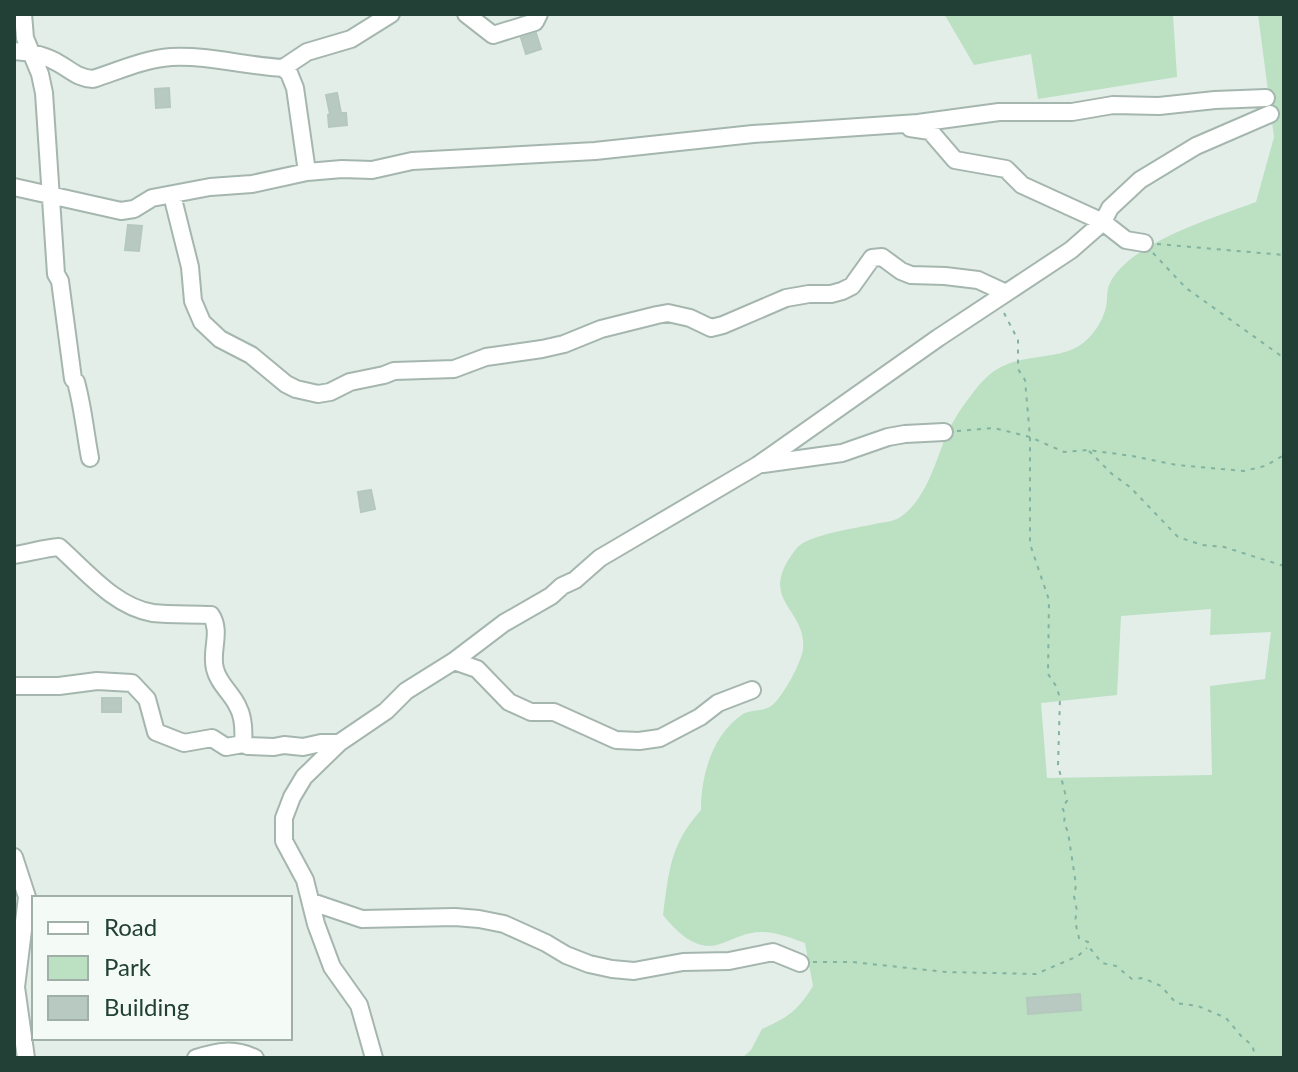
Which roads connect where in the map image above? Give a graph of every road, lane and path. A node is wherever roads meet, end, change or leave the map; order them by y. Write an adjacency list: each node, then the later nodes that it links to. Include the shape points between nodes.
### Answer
1 (23, 14): 5 (street)
2 (391, 14): 6 (street, via 351,39 307,52)
3 (466, 14): 4 (street, via 493,35 535,22)
4 (539, 14)
5 (22, 52): 6 (street, via 93,79 170,57); 11 (street, via 40,74 44,93)
6 (283, 68): 8 (street, via 295,88)
7 (906, 124): 8 (street); 12 (street, via 930,131 955,160 1006,169 1022,185); 12 (street, via 1113,105 1215,100 1268,106 1140,180 1110,208)
8 (307, 172): 10 (street)
9 (14, 187): 11 (street)
10 (172, 195): 11 (street, via 121,211); 15 (street, via 202,322 286,384 307,392 330,392 394,371 454,369 668,313 711,328 786,298 842,291 852,286 872,258 882,257 911,275 978,280)
11 (51, 196): 21 (street, via 56,274)
12 (1103, 222): 13 (street, via 1126,240); 15 (street, via 1071,250)
13 (1144, 243): 14 (path); 16 (path, via 1186,288)
14 (1284, 255)
15 (1004, 292): 18 (path, via 1003,311 1018,340); 22 (street)
16 (1284, 358)
17 (944, 432): 18 (path, via 994,428); 22 (street, via 888,437 842,453)
18 (1030, 437): 19 (path, via 1064,452); 32 (path, via 1030,544 1049,600 1048,674 1060,698 1058,765 1067,801 1062,807 1076,885 1075,921 1079,938)
19 (1088, 450): 20 (path, via 1244,471); 24 (path, via 1178,537)
20 (1284, 455)
21 (90, 458)
22 (758, 465): 25 (street, via 600,558)
23 (14, 555): 29 (street, via 59,547 129,605 151,613 211,615 216,623 214,668 238,706)
24 (1284, 566)
25 (454, 661): 27 (street, via 477,669 509,702 531,712 554,712 616,740 660,738 718,703); 28 (street)
26 (14, 686): 29 (street, via 132,683 147,699 156,732 184,743 212,738 226,747)
27 (752, 690)
28 (339, 743): 29 (street); 31 (street, via 304,777 284,818 284,841)
29 (243, 744)
30 (14, 857): 34 (street, via 27,897 16,987)
31 (312, 902): 33 (street, via 362,919 455,917 504,924 566,955 612,969 729,961 773,952); 37 (street, via 332,967 359,1005)
32 (1089, 947): 33 (path, via 1036,974); 38 (path, via 1102,963 1132,979 1161,986 1176,1003 1226,1018 1252,1045)
33 (800, 963)
34 (26, 1058)
35 (196, 1058): 36 (street, via 220,1051)
36 (255, 1058)
37 (374, 1058)
38 (1256, 1058)

